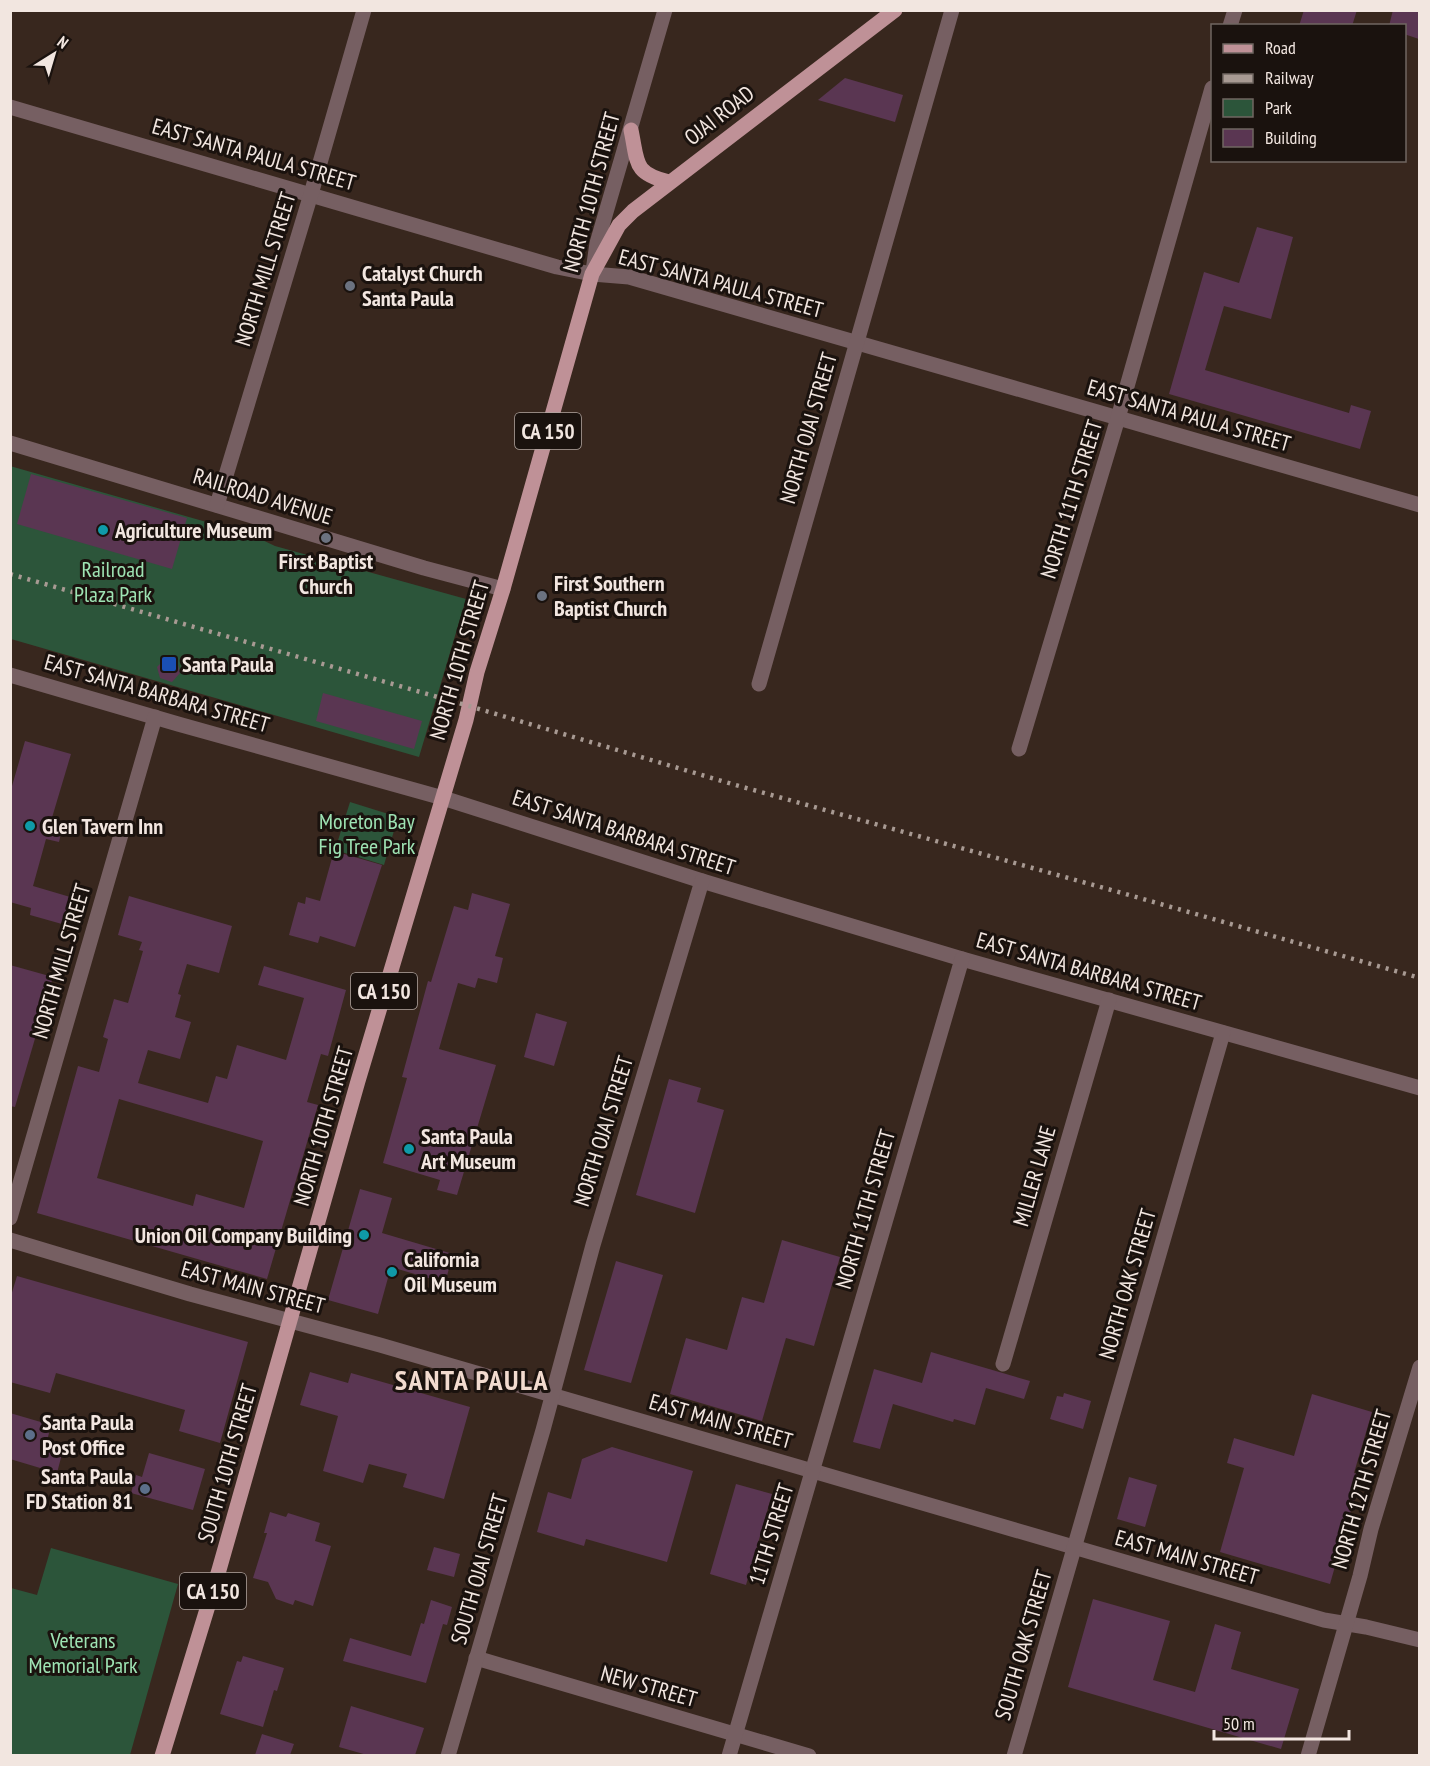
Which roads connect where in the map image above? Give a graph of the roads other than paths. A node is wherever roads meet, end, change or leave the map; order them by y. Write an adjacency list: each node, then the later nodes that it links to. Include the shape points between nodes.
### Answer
1 (363, 10): 9 (street, NORTH MILL STREET)
2 (665, 10): 7 (street, NORTH 10TH STREET)
3 (895, 10): 8 (main road, OJAI ROAD / CA 150)
4 (952, 10): 11 (street, NORTH OJAI STREET)
5 (1211, 92): 12 (street, NORTH 11TH STREET)
6 (10, 107): 9 (street, EAST SANTA PAULA STREET)
7 (631, 130): 8 (main road, via 641,169 646,175); 10 (street, NORTH 10TH STREET, via 597,243)
8 (669, 182): 10 (main road, OJAI ROAD / CA 150, via 619,225)
9 (311, 194): 10 (street, EAST SANTA PAULA STREET); 14 (street, NORTH MILL STREET)
10 (592, 274): 11 (street, EAST SANTA PAULA STREET, via 629,277); 16 (main road, NORTH 10TH STREET / CA 150)
11 (856, 342): 12 (street, EAST SANTA PAULA STREET); 18 (street, NORTH OJAI STREET)
12 (1118, 418): 15 (street, EAST SANTA PAULA STREET); 20 (street, NORTH 11TH STREET)
13 (10, 443): 14 (street, RAILROAD AVENUE)
14 (217, 505): 16 (street, RAILROAD AVENUE)
15 (1419, 505)
16 (503, 589): 21 (main road, NORTH 10TH STREET / CA 150)
17 (10, 675): 19 (street, EAST SANTA BARBARA STREET)
18 (759, 684)
19 (155, 717): 21 (street, EAST SANTA BARBARA STREET); 27 (street, NORTH MILL STREET)
20 (1019, 748)
21 (443, 798): 22 (street, EAST SANTA BARBARA STREET); 29 (main road, NORTH 10TH STREET / CA 150)
22 (702, 882): 23 (street, EAST SANTA BARBARA STREET); 32 (street, NORTH OJAI STREET)
23 (962, 959): 24 (street, EAST SANTA BARBARA STREET); 33 (street, NORTH 11TH STREET)
24 (1109, 1000): 25 (street, EAST SANTA BARBARA STREET); 30 (street, MILLER LANE)
25 (1223, 1033): 26 (street, EAST SANTA BARBARA STREET); 34 (street, NORTH OAK STREET)
26 (1419, 1088)
27 (10, 1218)
28 (10, 1240): 29 (street, EAST MAIN STREET)
29 (291, 1320): 32 (street, EAST MAIN STREET); 39 (main road, SOUTH 10TH STREET / CA 150)
30 (1003, 1364)
31 (1419, 1367): 35 (street, NORTH 12TH STREET)
32 (552, 1396): 33 (street, EAST MAIN STREET); 37 (street, SOUTH OJAI STREET)
33 (813, 1471): 34 (street, EAST MAIN STREET); 38 (street, 11TH STREET)
34 (1075, 1548): 35 (street, EAST MAIN STREET); 43 (street, SOUTH OAK STREET)
35 (1346, 1624): 36 (street, EAST MAIN STREET); 44 (street, NORTH 12TH STREET)
36 (1419, 1640)
37 (476, 1658): 38 (street, NEW STREET); 40 (street, SOUTH OJAI STREET)
38 (735, 1734): 41 (street, 11TH STREET); 42 (street, NEW STREET)
39 (162, 1755)
40 (447, 1755)
41 (729, 1755)
42 (809, 1755)
43 (1014, 1755)
44 (1308, 1755)

